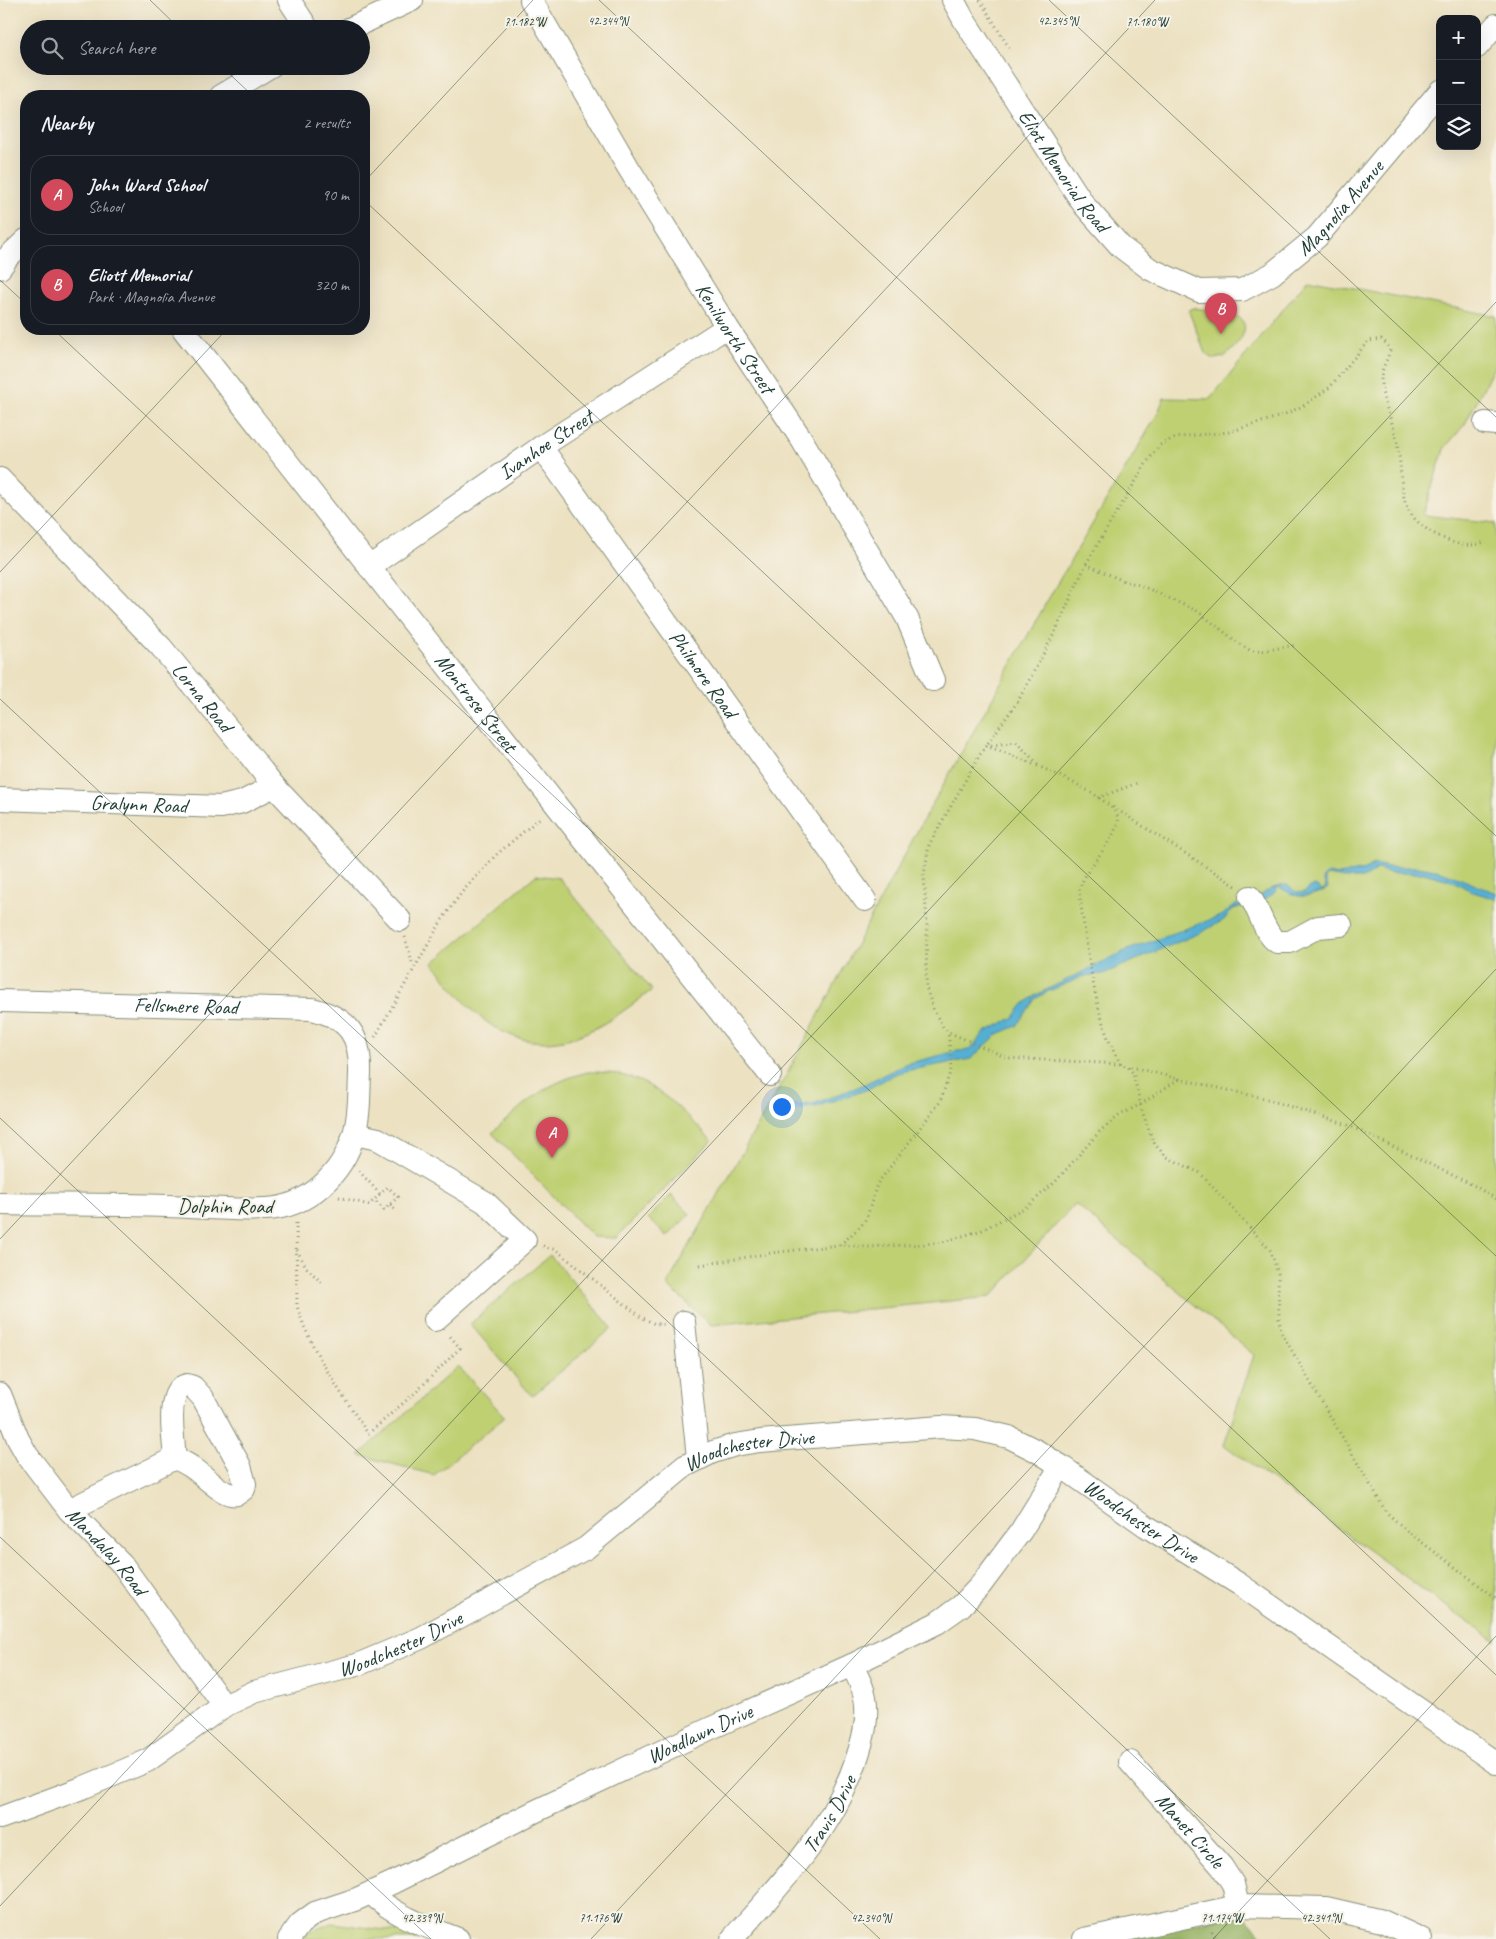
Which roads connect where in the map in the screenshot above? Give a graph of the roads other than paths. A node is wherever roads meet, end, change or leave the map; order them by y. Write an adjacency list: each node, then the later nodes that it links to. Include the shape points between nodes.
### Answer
1 (290, 0): 5 (street)
2 (412, 0): 6 (street)
3 (531, 0): 15 (street, Kenilworth Street)
4 (953, 0): 14 (street, Eliot Memorial Road, via 1084,205 1121,247 1150,269 1199,291)
5 (302, 20)
6 (369, 20)
7 (1496, 25): 8 (street)
8 (1481, 42)
9 (256, 75): 10 (street)
10 (231, 90)
11 (1436, 96): 14 (street, Magnolia Avenue, via 1317,237 1272,274 1242,290)
12 (20, 244): 13 (street)
13 (3, 257)
14 (1218, 290)
15 (726, 327): 17 (street, Ivanhoe Street); 20 (street, Kenilworth Street, via 802,440 907,618)
16 (188, 335): 19 (street, Montrose Street)
17 (541, 447): 19 (street, Ivanhoe Street); 23 (street, Philmore Road)
18 (0, 479): 21 (street, Lorna Road, via 160,646)
19 (369, 567): 29 (street, Montrose Street)
20 (933, 680)
21 (274, 786): 22 (street, Gralynn Road, via 242,802 221,808); 25 (street, Lorna Road)
22 (0, 799)
23 (865, 900)
24 (1253, 902): 26 (street, via 1270,936 1277,942 1290,942 1318,927)
25 (400, 920)
26 (1341, 925)
27 (0, 1001): 28 (street, Fellsmere Road, via 300,1008 339,1019 351,1030)
28 (358, 1043): 30 (street, Dolphin Road, via 360,1072)
29 (770, 1075)
30 (354, 1134): 31 (street, Dolphin Road, via 342,1162 325,1183 291,1204 266,1210); 32 (street, via 382,1140 485,1202 526,1240)
31 (0, 1204)
32 (435, 1320)
33 (684, 1322): 36 (street)
34 (0, 1394): 38 (street, Mandalay Road, via 27,1455)
35 (175, 1458): 35 (street, via 230,1494 244,1489 240,1466 202,1398 188,1385 180,1389 172,1402); 38 (street)
36 (698, 1458): 37 (street, Woodchester Drive, via 760,1441 941,1427 975,1429 1009,1438); 40 (street, Woodchester Drive, via 670,1477 586,1548 421,1638 357,1665 254,1692)
37 (1061, 1466): 39 (street, Woodlawn Drive, via 1021,1531 961,1606 937,1623); 41 (street, Woodchester Drive, via 1146,1526 1239,1584)
38 (69, 1510): 40 (street, Mandalay Road, via 122,1564)
39 (852, 1666): 44 (street, Woodlawn Drive, via 700,1733); 48 (street, Travis Drive, via 865,1695 866,1717 862,1743 843,1794 806,1853)
40 (224, 1706): 43 (street, Woodchester Drive, via 147,1761)
41 (1494, 1761)
42 (1130, 1762): 45 (street, Manet Circle, via 1222,1867 1233,1884)
43 (0, 1818)
44 (371, 1893): 46 (street, Woodlawn Drive, via 310,1915); 47 (street, via 388,1907)
45 (1238, 1906): 49 (street); 50 (street, via 1326,1908 1382,1921)
46 (289, 1939)
47 (458, 1939)
48 (732, 1939)
49 (1084, 1939)
50 (1421, 1939)

